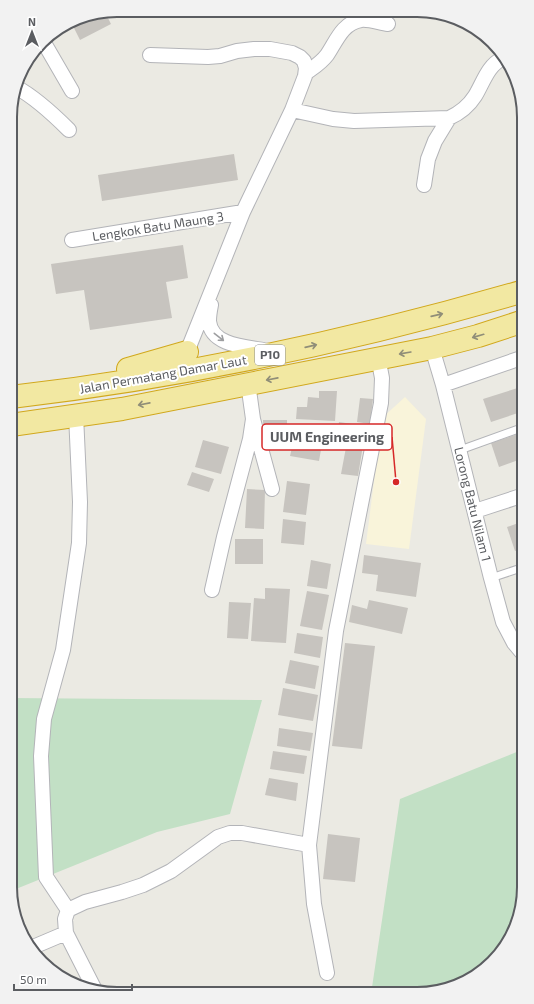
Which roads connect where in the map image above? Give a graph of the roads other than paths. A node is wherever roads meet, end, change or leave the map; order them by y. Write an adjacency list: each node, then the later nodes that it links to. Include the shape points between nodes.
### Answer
1 (388, 24): 5 (street, via 361,20 352,23 340,34 319,64)
2 (49, 52): 7 (street)
3 (150, 55): 5 (street, via 208,57 237,51 270,49 300,57 304,61)
4 (499, 60): 9 (street, via 486,76 475,97 461,113)
5 (306, 72): 8 (street)
6 (21, 89): 10 (street)
7 (72, 91)
8 (292, 110): 9 (street, via 354,121); 12 (street)
9 (449, 118): 11 (street, via 430,153)
10 (69, 130)
11 (424, 185)
12 (244, 212): 13 (street, Lengkok Batu Maung 3); 14 (street)
13 (72, 240)
14 (212, 288): 18 (street); 19 (street, one-way to 19, via 209,322 213,332 221,340)
15 (517, 293): 19 (highway, Jalan Permatang Damar Laut / P10, one-way to 15, via 448,313)
16 (517, 323): 17 (highway, Jalan Permatang Damar Laut / P10, one-way to 17)
17 (432, 348): 20 (highway, Jalan Permatang Damar Laut / P10, one-way to 20); 24 (street, Lorong Batu Nilam 1)
18 (187, 352): 22 (street); 26 (highway)
19 (281, 352): 22 (highway, Jalan Permatang Damar Laut / P10)
20 (378, 358): 23 (highway, Jalan Permatang Damar Laut / P10, one-way to 23); 39 (street, via 382,378 381,403 336,631)
21 (517, 359): 24 (street)
22 (173, 374): 26 (highway, Jalan Permatang Damar Laut / P10)
23 (248, 384): 27 (highway, Jalan Permatang Damar Laut / P10, one-way to 27); 28 (street)
24 (443, 385): 31 (street, Lorong Batu Nilam 1)
25 (17, 391): 26 (highway, Jalan Permatang Damar Laut / P10)
26 (43, 394)
27 (76, 416): 29 (highway, Jalan Permatang Damar Laut / P10); 40 (street, via 79,543 63,650 44,719 41,756 46,877)
28 (253, 419): 32 (street); 37 (street)
29 (17, 424)
30 (517, 430): 31 (lane)
31 (460, 450): 34 (street, Lorong Batu Nilam 1)
32 (272, 488)
33 (517, 497): 34 (street)
34 (475, 511): 36 (street, Lorong Batu Nilam 1)
35 (517, 569): 36 (lane)
36 (491, 578): 38 (street, Lorong Batu Nilam 1, via 503,622)
37 (212, 590)
38 (517, 639)
39 (309, 845): 40 (street, via 230,833 218,837 171,871 122,892 85,902); 43 (street, via 314,904)
40 (68, 910): 41 (street, via 65,919)
41 (66, 933): 42 (street); 44 (street)
42 (37, 946)
43 (327, 973)
44 (93, 984)

